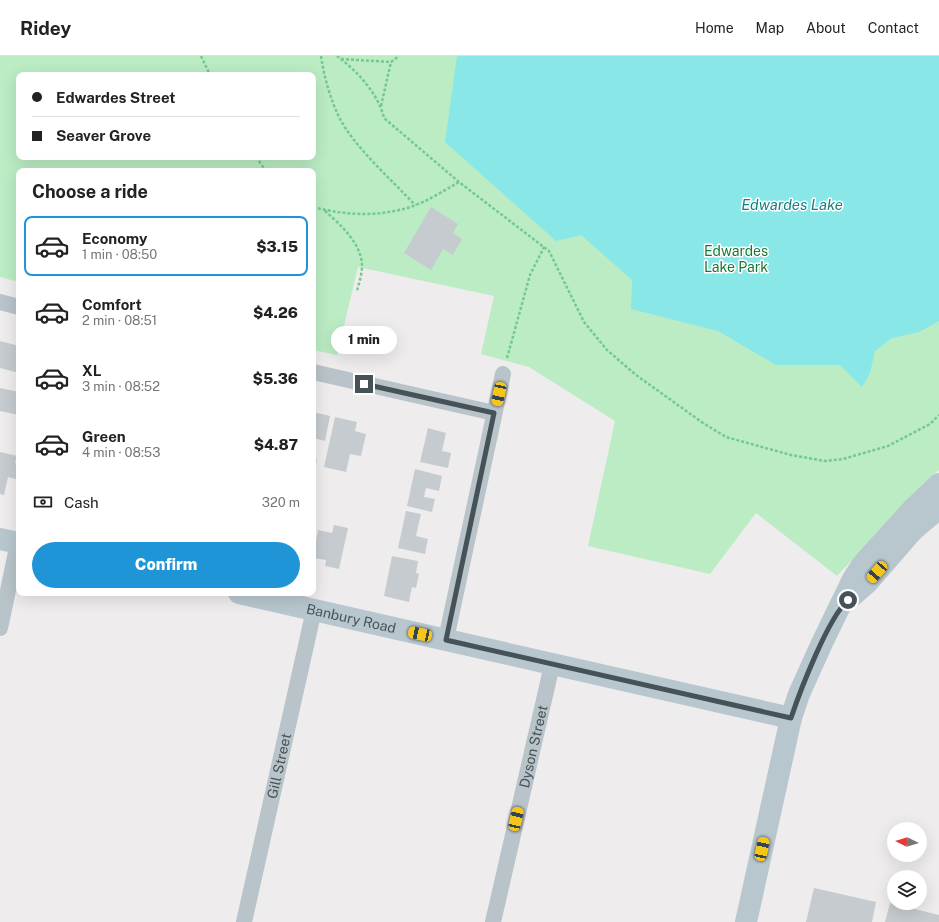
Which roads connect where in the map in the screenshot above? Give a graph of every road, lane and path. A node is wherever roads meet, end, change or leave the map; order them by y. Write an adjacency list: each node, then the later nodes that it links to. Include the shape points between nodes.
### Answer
1 (202, 56): 7 (path)
2 (321, 56): 10 (path, via 329,91 340,118 355,140)
3 (337, 56): 5 (path)
4 (399, 56): 6 (path)
5 (341, 59): 6 (path); 8 (path, via 362,78)
6 (391, 62): 8 (path)
7 (209, 72)
8 (381, 106): 9 (path, via 384,118)
9 (460, 182): 10 (path); 13 (path)
10 (415, 205): 12 (path, via 386,213)
11 (316, 208): 12 (path)
12 (324, 210): 14 (path, via 345,229 356,246 362,265)
13 (544, 247): 18 (path, via 530,274); 20 (path, via 549,251 584,322 607,350 636,375 726,438 826,461 843,459 888,446 930,424)
14 (357, 291)
15 (0, 302): 16 (street)
16 (16, 306)
17 (316, 373): 19 (street)
18 (503, 374): 19 (street)
19 (494, 413): 28 (street)
20 (939, 415)
21 (939, 484): 25 (street, via 862,565)
22 (939, 508): 25 (street, via 913,530 867,582)
23 (12, 542): 27 (street)
24 (252, 596): 26 (street, Banbury Road)
25 (841, 606): 30 (street, via 799,694)
26 (314, 610): 28 (street, Banbury Road); 31 (street, Gill Street)
27 (0, 628)
28 (446, 640): 29 (street, Banbury Road)
29 (552, 665): 30 (street, Banbury Road); 32 (street, Dyson Street)
30 (791, 718): 33 (street)
31 (244, 922)
32 (493, 922)
33 (746, 922)

